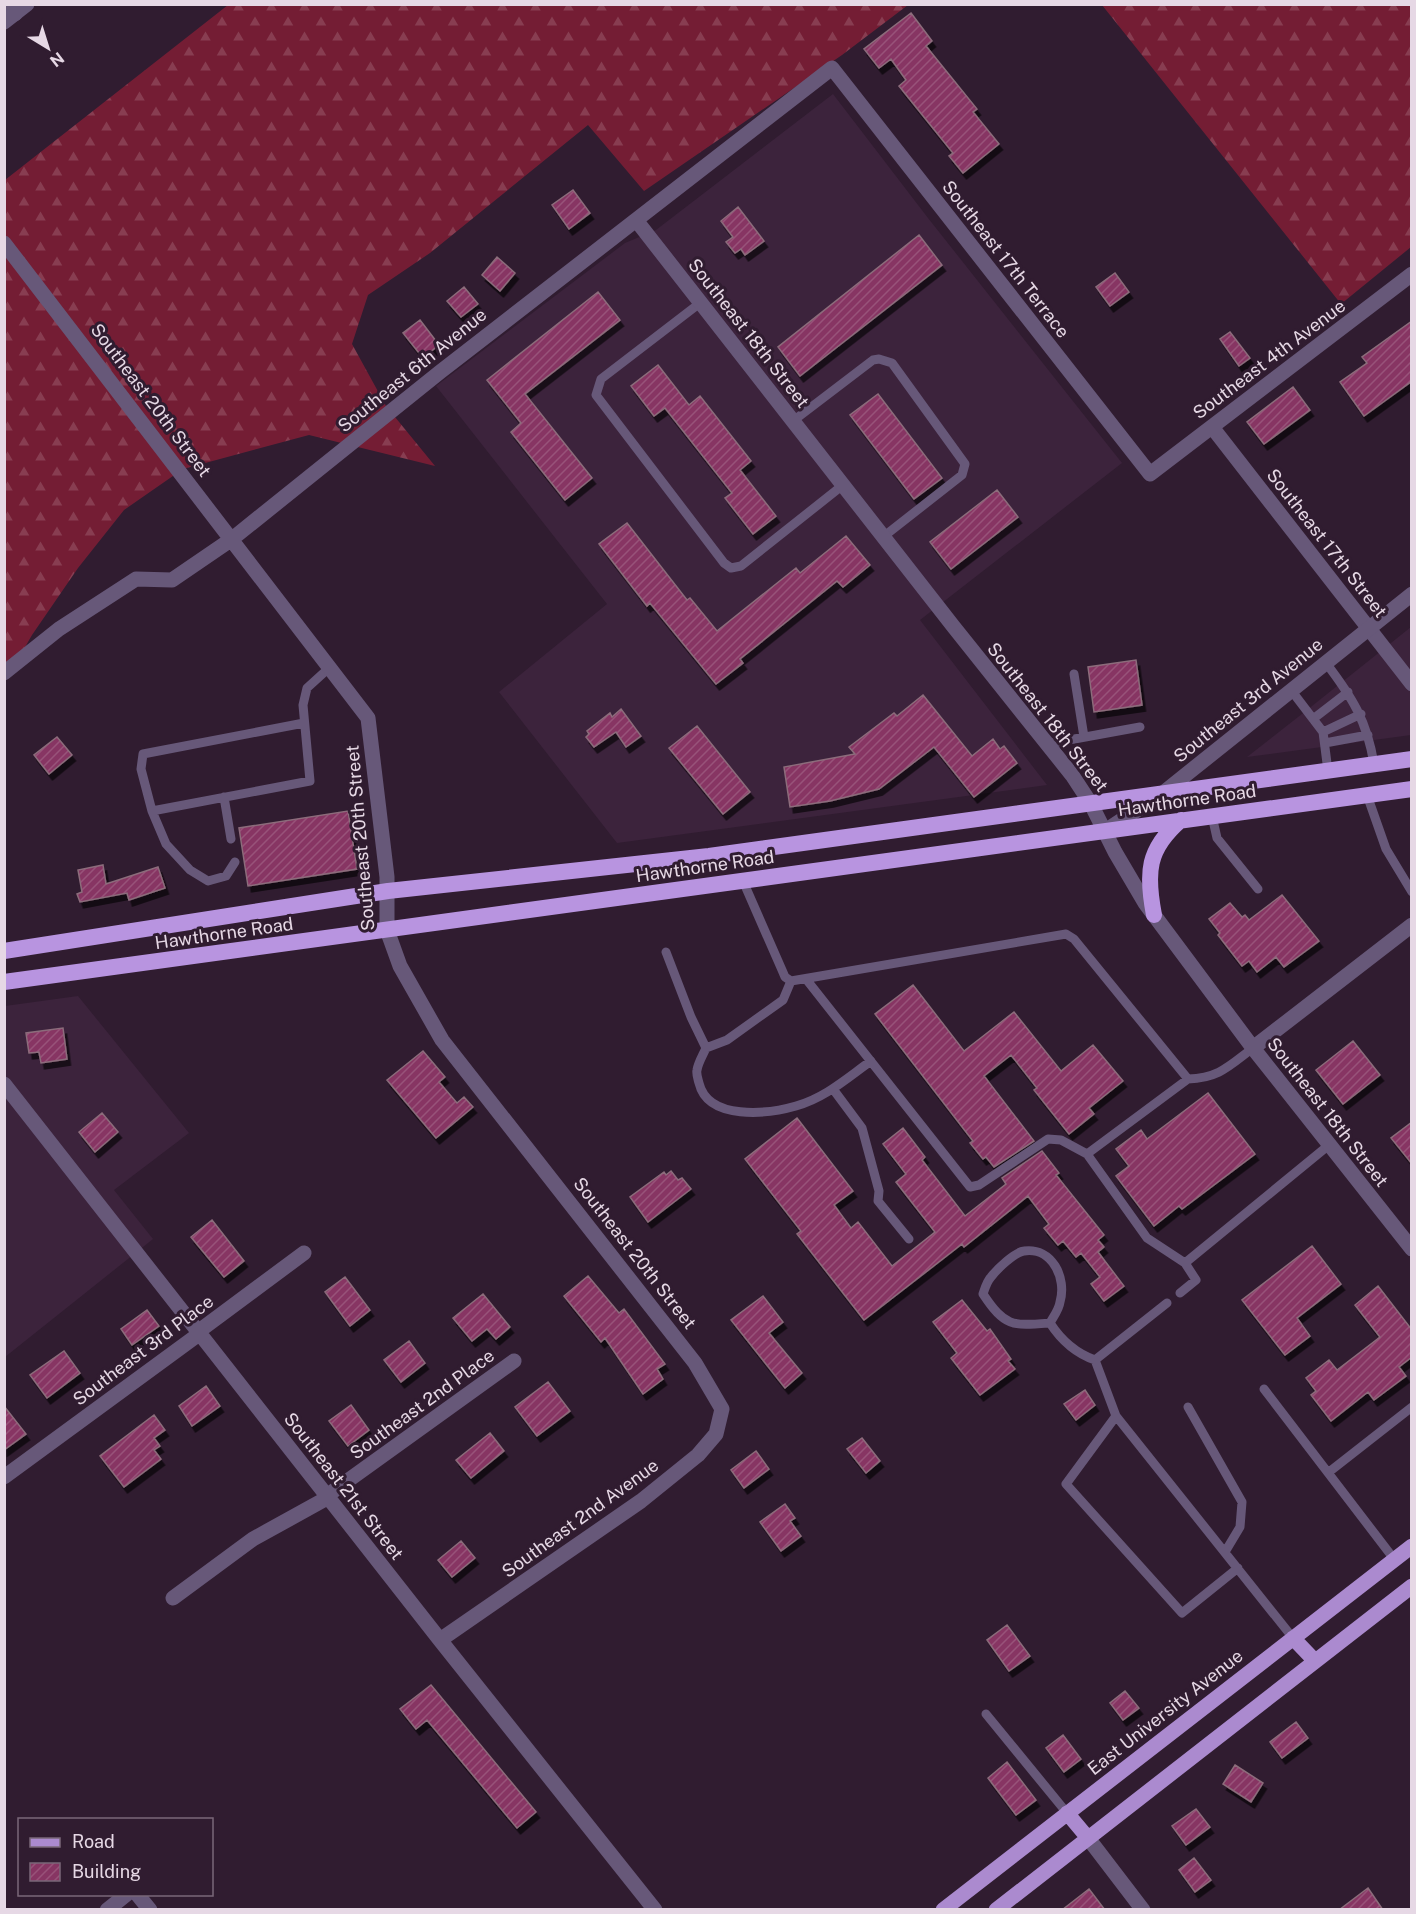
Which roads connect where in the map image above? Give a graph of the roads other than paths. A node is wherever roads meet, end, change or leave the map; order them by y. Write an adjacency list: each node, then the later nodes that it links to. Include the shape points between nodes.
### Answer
1 (27, 4): 2 (street)
2 (9, 14)
3 (832, 68): 4 (street, Southeast 6th Avenue); 10 (street, Southeast 17th Terrace)
4 (636, 220): 7 (street, Southeast 18th Street); 13 (street, Southeast 6th Avenue)
5 (4, 243): 13 (street, Southeast 20th Street)
6 (1412, 274): 9 (street, Southeast 4th Avenue)
7 (700, 303): 8 (street, Southeast 18th Street); 11 (lane, via 602,379 596,395 724,562 731,568 741,566)
8 (793, 421): 11 (street, Southeast 18th Street); 12 (lane, via 873,360 892,363 965,464 962,475)
9 (1212, 427): 10 (street, Southeast 4th Avenue); 15 (street, Southeast 17th Street)
10 (1150, 474)
11 (843, 485): 12 (street, Southeast 18th Street)
12 (883, 537): 31 (street, Southeast 18th Street)
13 (232, 539): 17 (street, Southeast 20th Street); 18 (street, Southeast 6th Avenue, via 171,580 136,579 59,629)
14 (1412, 594): 15 (street, Southeast 3rd Avenue)
15 (1369, 628): 16 (street, Southeast 3rd Avenue); 20 (street, Southeast 17th Street)
16 (1326, 663): 21 (street, Southeast 3rd Avenue); 22 (lane)
17 (329, 668): 25 (lane, via 307,688); 48 (street, Southeast 20th Street, via 368,718)
18 (4, 674)
19 (1074, 674): 29 (lane)
20 (1412, 684)
21 (1292, 690): 24 (lane); 36 (street, Southeast 3rd Avenue)
22 (1348, 692): 23 (lane); 24 (lane)
23 (1361, 714): 27 (lane); 28 (lane)
24 (1313, 719): 27 (lane)
25 (304, 723): 38 (lane, via 310,781); 40 (lane, via 143,754 141,768)
26 (1140, 727): 29 (lane)
27 (1323, 732): 30 (lane)
28 (1368, 735): 30 (lane); 33 (lane)
29 (1084, 737): 31 (lane)
30 (1325, 743): 34 (lane)
31 (1047, 744): 39 (street, Southeast 18th Street)
32 (1412, 759): 33 (highway, Hawthorne Road)
33 (1374, 765): 34 (highway, Hawthorne Road)
34 (1328, 771): 36 (highway, Hawthorne Road)
35 (1412, 789): 37 (highway, Hawthorne Road)
36 (1163, 794): 39 (highway, Hawthorne Road); 43 (street, Southeast 3rd Avenue)
37 (1367, 795): 41 (highway, Hawthorne Road); 49 (lane, via 1386,849)
38 (224, 797): 40 (lane); 44 (lane)
39 (1091, 804): 43 (street, Southeast 18th Street); 48 (highway, Hawthorne Road, via 709,856)
40 (152, 812): 45 (lane, via 166,844 190,870 208,881 226,876)
41 (1212, 816): 42 (highway, Hawthorne Road); 47 (lane, via 1217,838)
42 (1181, 820): 43 (highway, Hawthorne Road); 50 (highway, via 1159,842 1152,862)
43 (1105, 831): 46 (highway, Hawthorne Road); 50 (street, Southeast 18th Street)
44 (231, 839)
45 (235, 862)
46 (743, 881): 52 (highway, Hawthorne Road); 56 (lane, via 785,977)
47 (1258, 889)
48 (388, 891): 52 (street, Southeast 20th Street); 53 (highway, Hawthorne Road)
49 (1412, 892)
50 (1154, 915): 59 (street, Southeast 18th Street)
51 (1412, 925): 59 (street)
52 (387, 930): 57 (highway, Hawthorne Road); 79 (street, Southeast 20th Street, via 400,966 442,1040 695,1363)
53 (4, 951)
54 (666, 952): 58 (lane)
55 (806, 979): 56 (lane); 60 (lane); 61 (lane, via 1066,934)
56 (791, 981): 58 (lane, via 783,1000 727,1040)
57 (4, 982)
58 (706, 1048): 63 (lane, via 696,1071 701,1089 711,1102 728,1109 768,1112 797,1106)
59 (1253, 1048): 61 (lane, via 1221,1072); 64 (street, Southeast 18th Street)
60 (871, 1061): 63 (lane); 65 (lane, via 970,1187 979,1185 1048,1139 1061,1140)
61 (1188, 1079): 65 (lane)
62 (4, 1084): 73 (street, Southeast 21st Street)
63 (833, 1089): 66 (lane, via 862,1128 879,1191 878,1201)
64 (1329, 1145): 67 (street, Southeast 18th Street); 69 (lane)
65 (1087, 1155): 69 (lane, via 1147,1238)
66 (909, 1239)
67 (1409, 1242)
68 (304, 1253): 73 (street, Southeast 3rd Place)
69 (1185, 1263): 70 (lane, via 1196,1280)
70 (1180, 1293)
71 (1167, 1303): 74 (lane)
72 (1050, 1323): 72 (lane, via 1018,1325 1005,1320 983,1294 990,1278 1022,1251 1041,1253 1056,1263 1062,1284 1060,1302); 74 (lane, via 1060,1338)
73 (199, 1331): 82 (street, Southeast 3rd Place); 83 (street, Southeast 21st Street)
74 (1095, 1360): 80 (lane)
75 (514, 1361): 83 (street, Southeast 2nd Place)
76 (1264, 1389): 81 (lane)
77 (1188, 1407): 85 (lane, via 1242,1502 1240,1527)
78 (1412, 1407): 81 (lane)
79 (721, 1410): 91 (street, Southeast 2nd Avenue, via 716,1434 698,1455 649,1495)
80 (1116, 1416): 85 (lane); 87 (lane, via 1066,1484 1182,1613)
81 (1329, 1473): 86 (lane)
82 (4, 1477)
83 (329, 1497): 89 (street, Southeast 2nd Place, via 254,1539); 91 (street, Southeast 21st Street)
84 (1412, 1546): 86 (main road, East University Avenue)
85 (1225, 1552): 87 (lane)
86 (1395, 1559): 90 (main road, East University Avenue)
87 (1238, 1568): 90 (lane)
88 (1412, 1586): 92 (main road)
89 (173, 1598)
90 (1293, 1638): 92 (main road); 94 (main road, East University Avenue)
91 (440, 1640): 100 (street, Southeast 21st Street)
92 (1315, 1661): 95 (main road)
93 (986, 1714): 94 (lane)
94 (1067, 1813): 95 (main road); 101 (main road, East University Avenue)
95 (1088, 1838): 102 (main road); 103 (street)
96 (124, 1896): 98 (street)
97 (139, 1896): 99 (street)
98 (107, 1910)
99 (150, 1910)
100 (655, 1910)
101 (942, 1910)
102 (996, 1910)
103 (1143, 1910)

